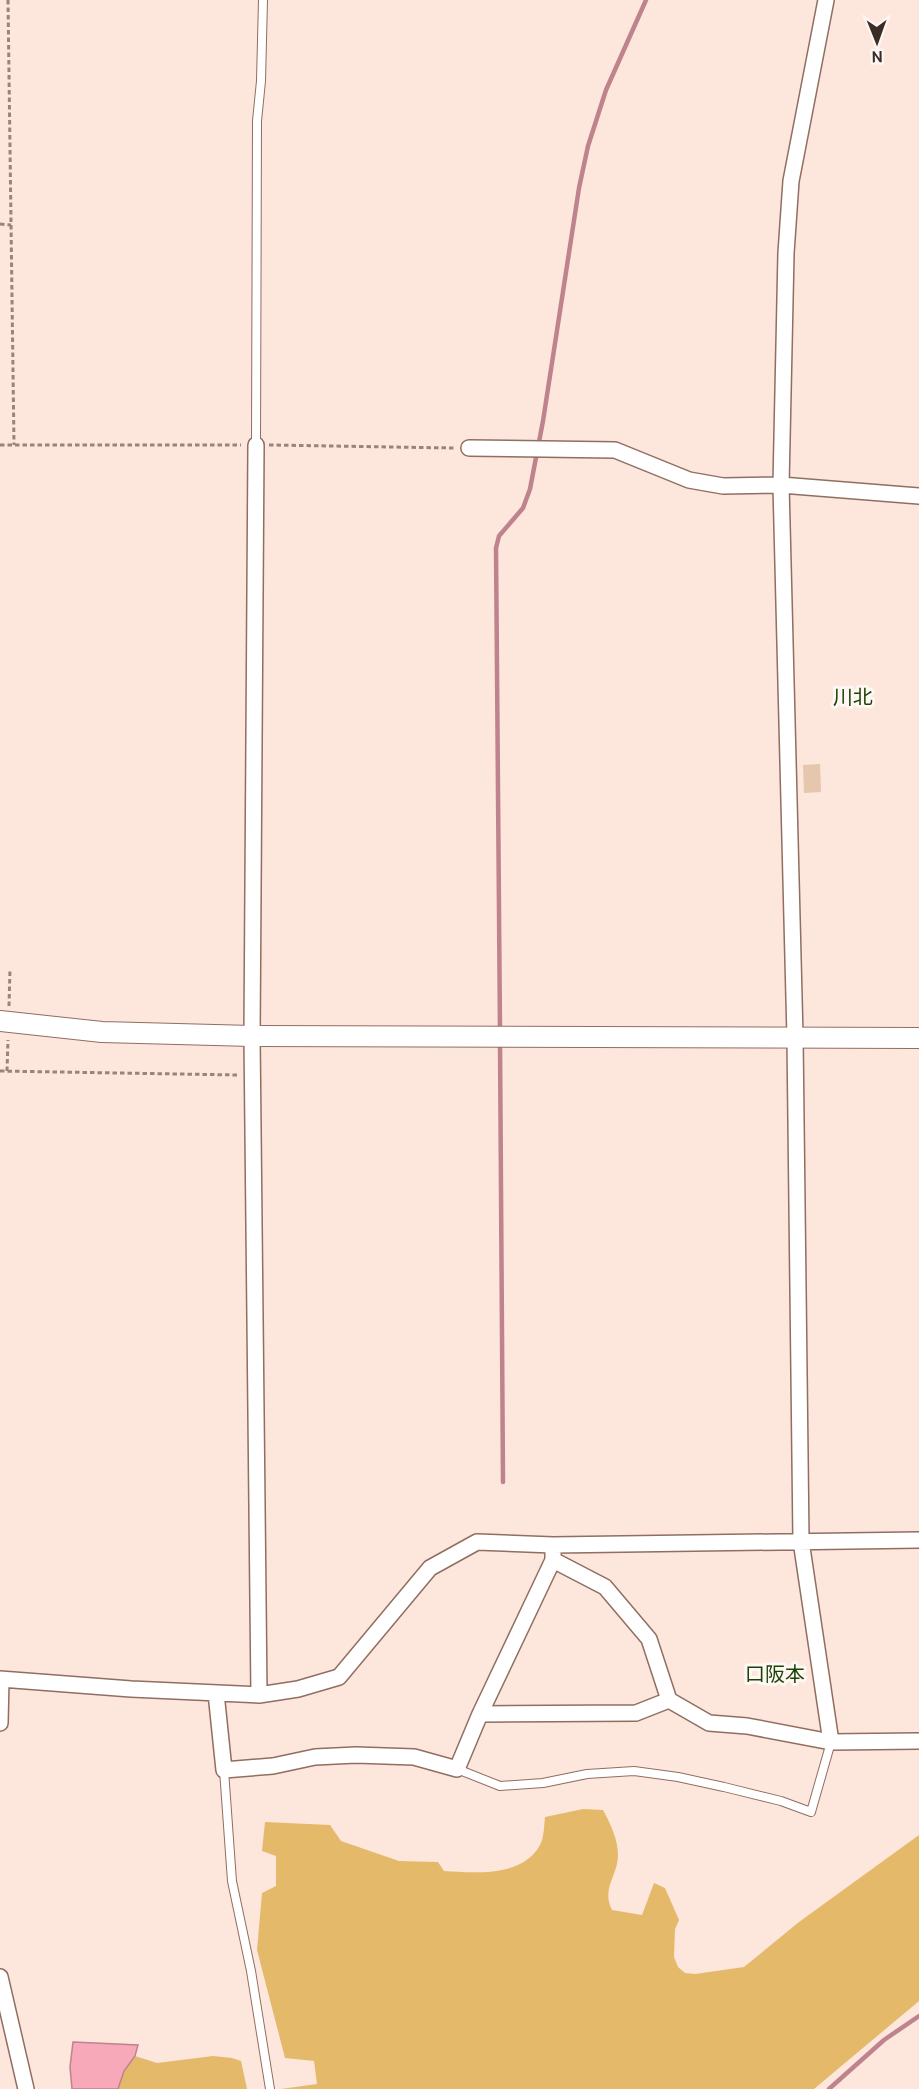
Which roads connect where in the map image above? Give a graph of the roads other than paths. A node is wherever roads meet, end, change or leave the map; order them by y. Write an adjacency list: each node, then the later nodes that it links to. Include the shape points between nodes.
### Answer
1 (263, 0): 3 (lane, via 257,121)
2 (826, 0): 5 (street, via 791,181)
3 (256, 445): 8 (street)
4 (469, 448): 5 (street, via 615,450 689,480 723,486)
5 (781, 485): 6 (street); 9 (street)
6 (919, 496)
7 (0, 1021): 8 (street, via 102,1032)
8 (252, 1036): 9 (street); 16 (street)
9 (795, 1037): 10 (street); 12 (street)
10 (919, 1038)
11 (919, 1540): 12 (street)
12 (801, 1541): 13 (street); 21 (street)
13 (553, 1553): 16 (street, via 477,1542 430,1568 339,1677); 17 (street, via 605,1587 649,1639); 18 (street)
14 (0, 1679): 15 (street); 19 (street)
15 (216, 1693): 16 (street); 23 (street)
16 (259, 1695)
17 (669, 1700): 18 (street, via 636,1713); 21 (street, via 710,1723)
18 (480, 1714): 22 (street)
19 (0, 1723)
20 (919, 1741): 21 (street)
21 (831, 1742): 22 (lane, via 811,1812 724,1787 634,1771 500,1786)
22 (457, 1769): 23 (street, via 414,1757 356,1755)
23 (224, 1770): 26 (lane, via 232,1881)
24 (0, 1977): 25 (street)
25 (26, 2089)
26 (270, 2089)

